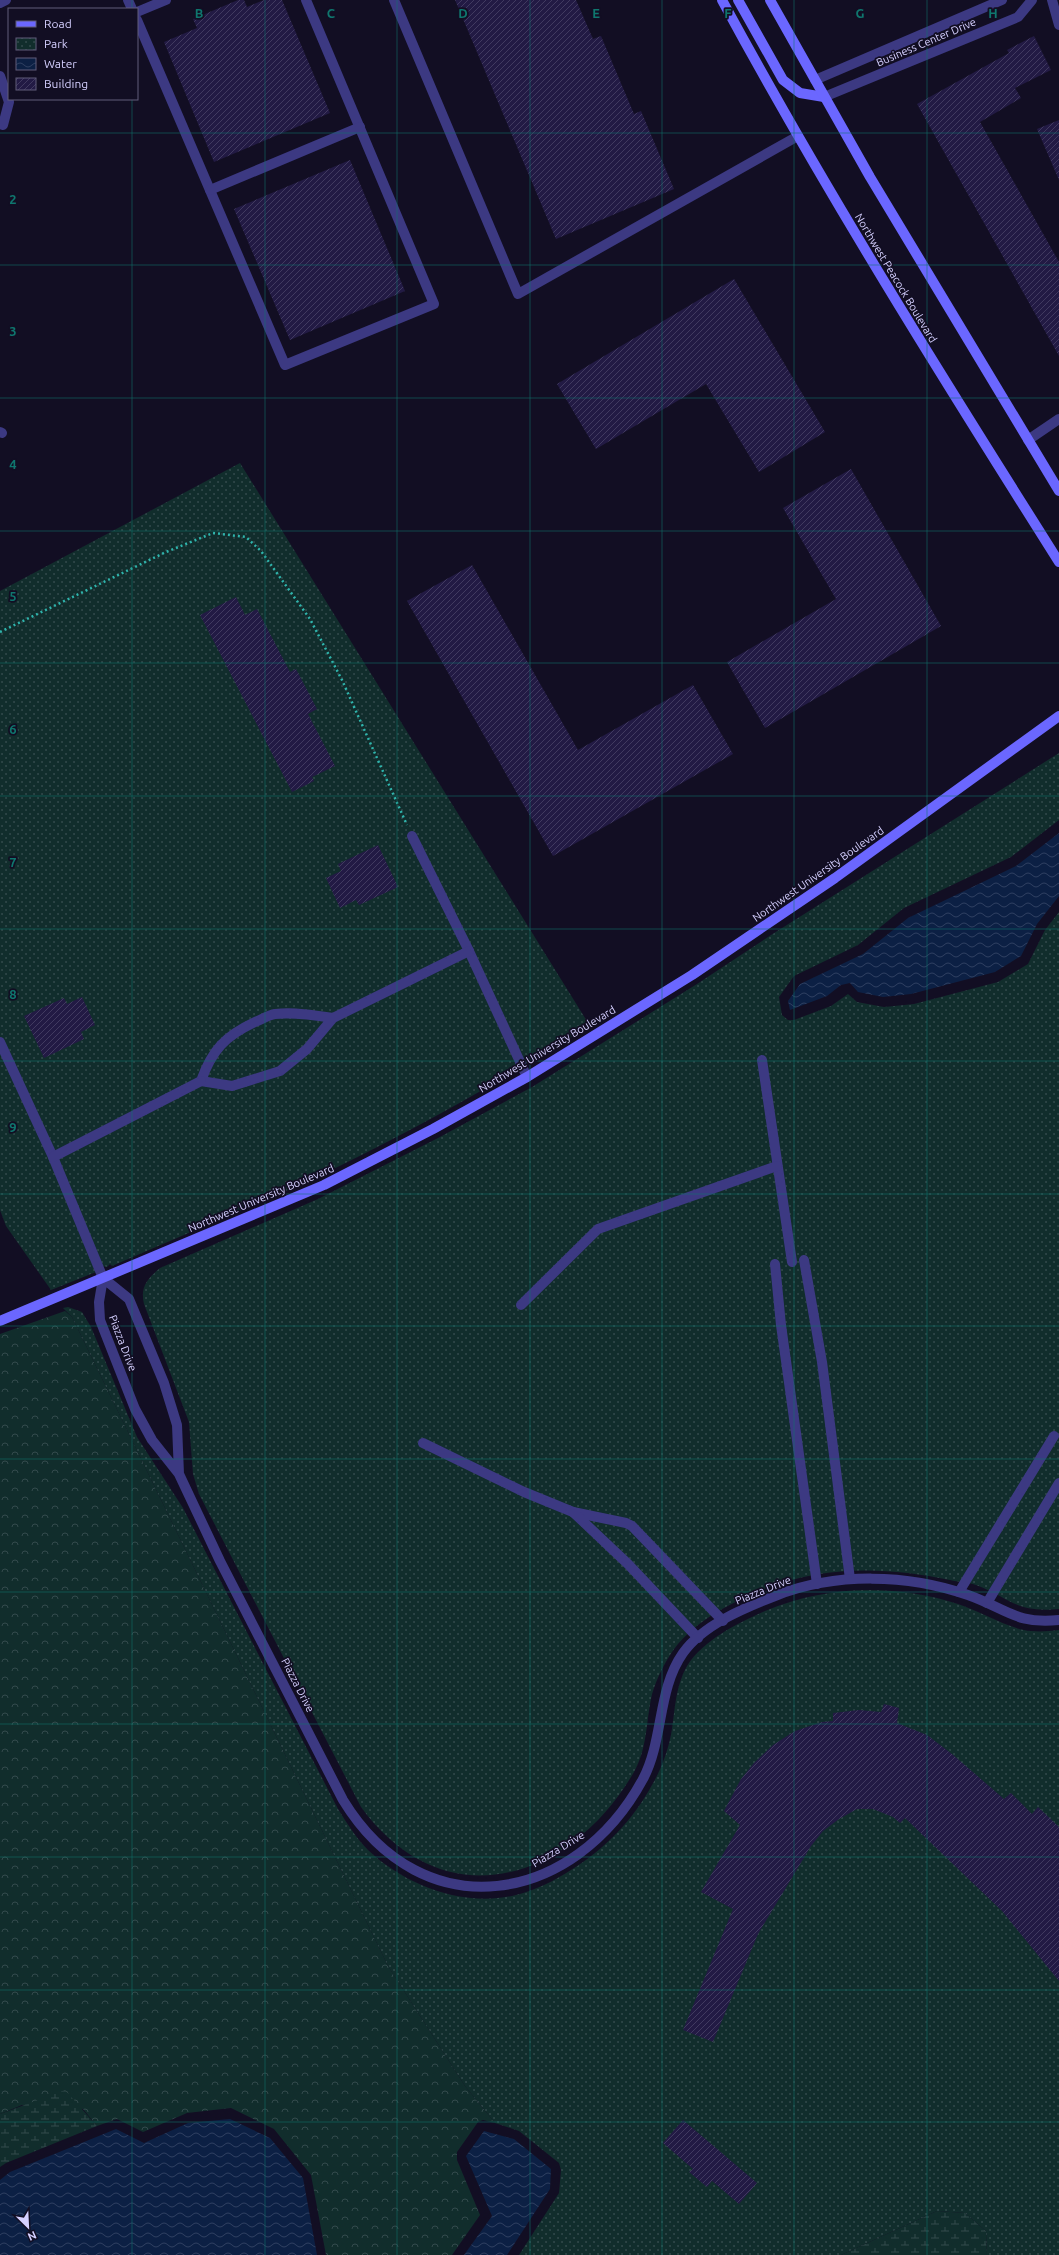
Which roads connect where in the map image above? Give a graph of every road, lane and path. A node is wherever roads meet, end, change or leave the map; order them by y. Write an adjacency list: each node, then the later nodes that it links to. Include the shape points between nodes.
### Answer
1 (6, 0): 11 (street)
2 (166, 0): 12 (street)
3 (306, 0): 19 (street)
4 (394, 0): 20 (street, via 518,294)
5 (722, 0): 20 (street, Northwest Peacock Boulevard)
6 (738, 0): 17 (street, via 783,80 800,93)
7 (770, 0): 16 (street)
8 (1002, 0): 16 (street, Business Center Drive)
9 (1032, 0): 17 (street, Business Center Drive, via 1018,17)
10 (1052, 0): 14 (street)
11 (0, 3)
12 (138, 12)
13 (138, 22): 21 (street)
14 (1059, 25)
15 (0, 76): 18 (street, via 8,102 3,125)
16 (815, 80): 17 (street)
17 (824, 97): 23 (street)
18 (0, 123)
19 (360, 127): 21 (street); 21 (street, via 434,304 285,365)
20 (798, 136): 25 (street, Northwest Peacock Boulevard, via 942,378)
21 (210, 190)
22 (1059, 419): 23 (street)
23 (1028, 440): 24 (street)
24 (1059, 491)
25 (1059, 562)
26 (0, 632): 28 (path, via 166,552 213,533 246,537 261,551 310,619 342,680)
27 (1059, 716): 33 (street, Northwest University Boulevard, via 835,878 692,975)
28 (412, 836): 29 (street)
29 (469, 951): 30 (street); 33 (street)
30 (333, 1018): 34 (street, via 307,1049 280,1071 232,1086); 34 (street, via 306,1014 273,1014 240,1029 223,1041 207,1063)
31 (0, 1042): 35 (street)
32 (762, 1060): 36 (street)
33 (527, 1077): 40 (street, Northwest University Boulevard, via 324,1185)
34 (201, 1081): 35 (street)
35 (53, 1157): 40 (street)
36 (777, 1166): 38 (street); 41 (street, via 598,1229)
37 (804, 1260): 48 (street, via 822,1362)
38 (792, 1262)
39 (775, 1264): 49 (street)
40 (103, 1278): 42 (street, Northwest University Boulevard); 45 (street, Piazza Drive, via 100,1320 143,1425); 45 (street, Piazza Drive, via 124,1294 131,1303 164,1383 177,1425)
41 (521, 1305)
42 (0, 1321)
43 (1054, 1436): 50 (street)
44 (423, 1443): 47 (street, via 524,1492)
45 (179, 1474): 54 (street, Piazza Drive, via 245,1611 350,1811 376,1843 396,1859 424,1875 449,1884 486,1888 525,1881 564,1862 601,1835 624,1808 644,1777 656,1748 666,1694 673,1672 687,1649)
46 (1059, 1483): 51 (street)
47 (574, 1512): 53 (street, via 632,1526); 54 (street, via 628,1564)
48 (850, 1579): 49 (street, Piazza Drive); 50 (street, Piazza Drive, via 907,1581)
49 (817, 1584): 53 (street, Piazza Drive, via 777,1595)
50 (959, 1592): 51 (street, Piazza Drive)
51 (986, 1603): 52 (street, Piazza Drive, via 1030,1621)
52 (1059, 1620)
53 (723, 1621): 54 (street, Piazza Drive)
54 (698, 1638)

